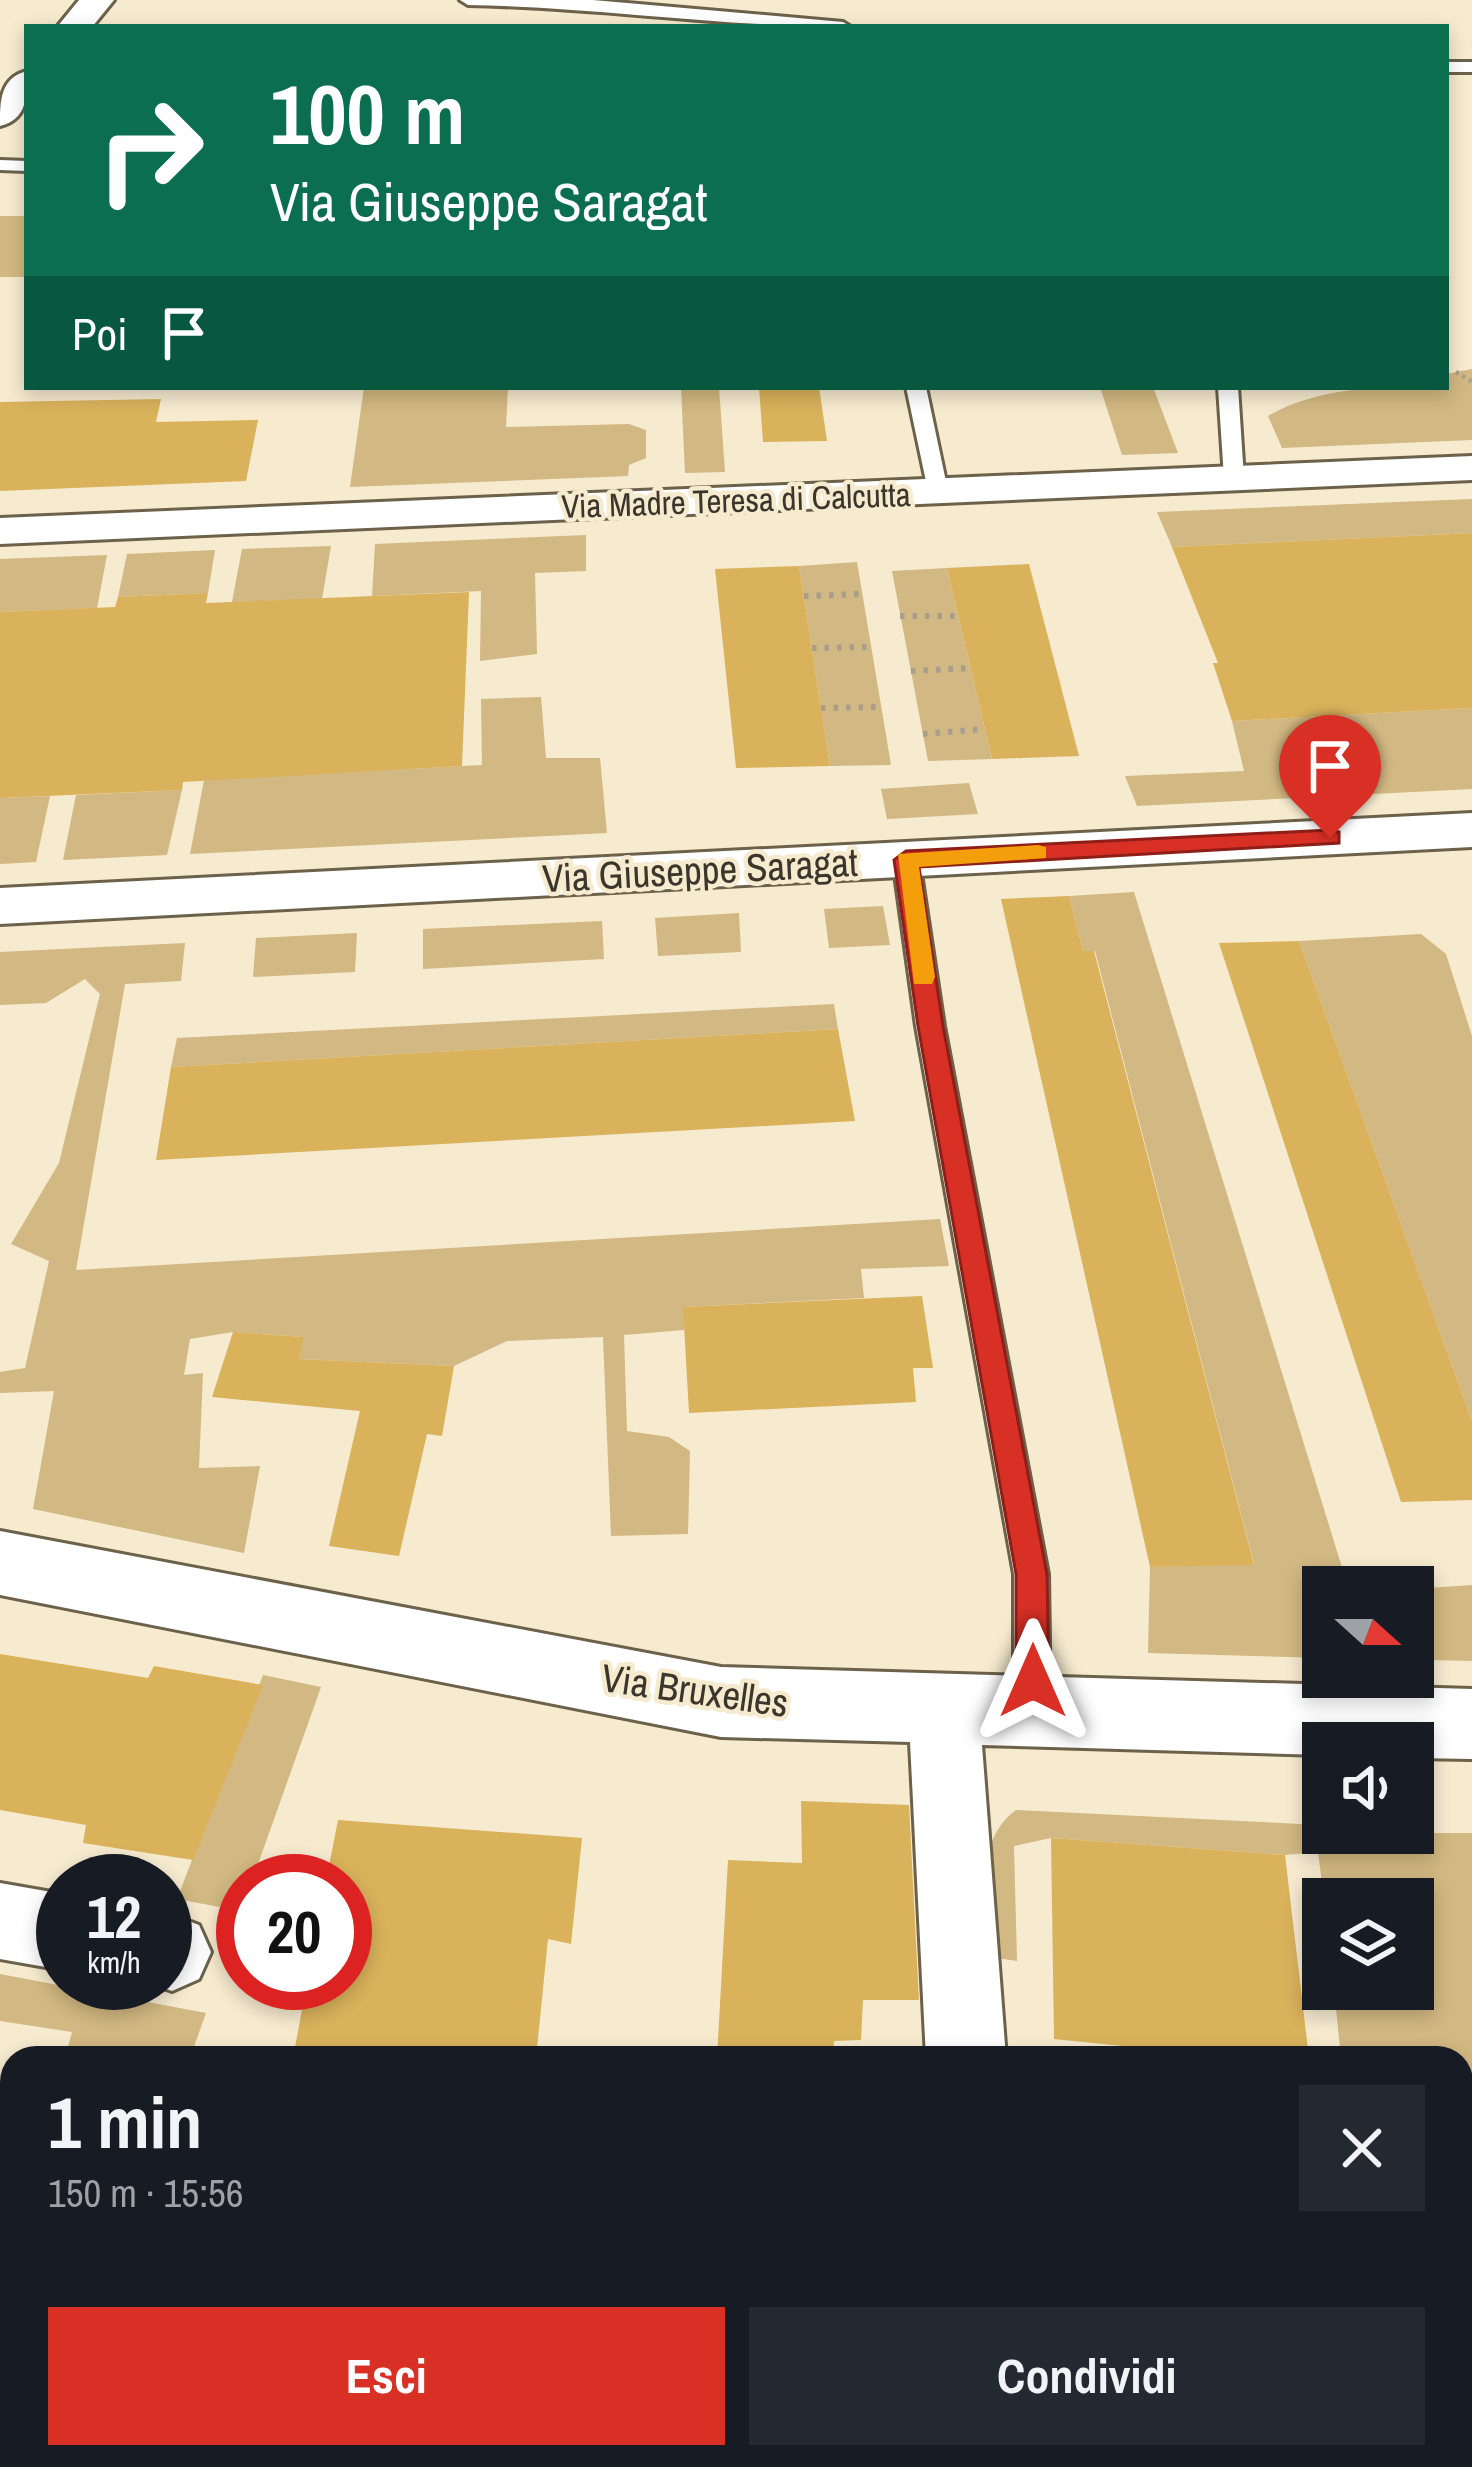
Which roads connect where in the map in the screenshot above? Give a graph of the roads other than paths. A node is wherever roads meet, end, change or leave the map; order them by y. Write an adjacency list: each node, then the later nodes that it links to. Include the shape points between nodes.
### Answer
1 (98, 0): 3 (main road)
2 (467, 0): 4 (lane)
3 (77, 24)
4 (812, 24)
5 (24, 86): 6 (main road)
6 (0, 116)
7 (917, 390): 11 (lane)
8 (1228, 390): 10 (lane)
9 (1472, 468): 10 (street, Via Madre Teresa di Calcutta)
10 (1234, 478): 11 (street, Via Madre Teresa di Calcutta)
11 (938, 491): 12 (street, Via Madre Teresa di Calcutta)
12 (0, 531)
13 (1472, 830): 14 (street, Via Giuseppe Saragat)
14 (906, 860): 15 (street, Via Giuseppe Saragat); 18 (lane, via 1031,1574)
15 (0, 907)
16 (0, 1563): 17 (street, Via Bruxelles, via 721,1702)
17 (944, 1709): 18 (street, Via Bruxelles); 22 (street)
18 (1032, 1711): 19 (street, Via Bruxelles)
19 (1472, 1724)
20 (0, 1921): 21 (street)
21 (36, 1927)
22 (965, 2046)

